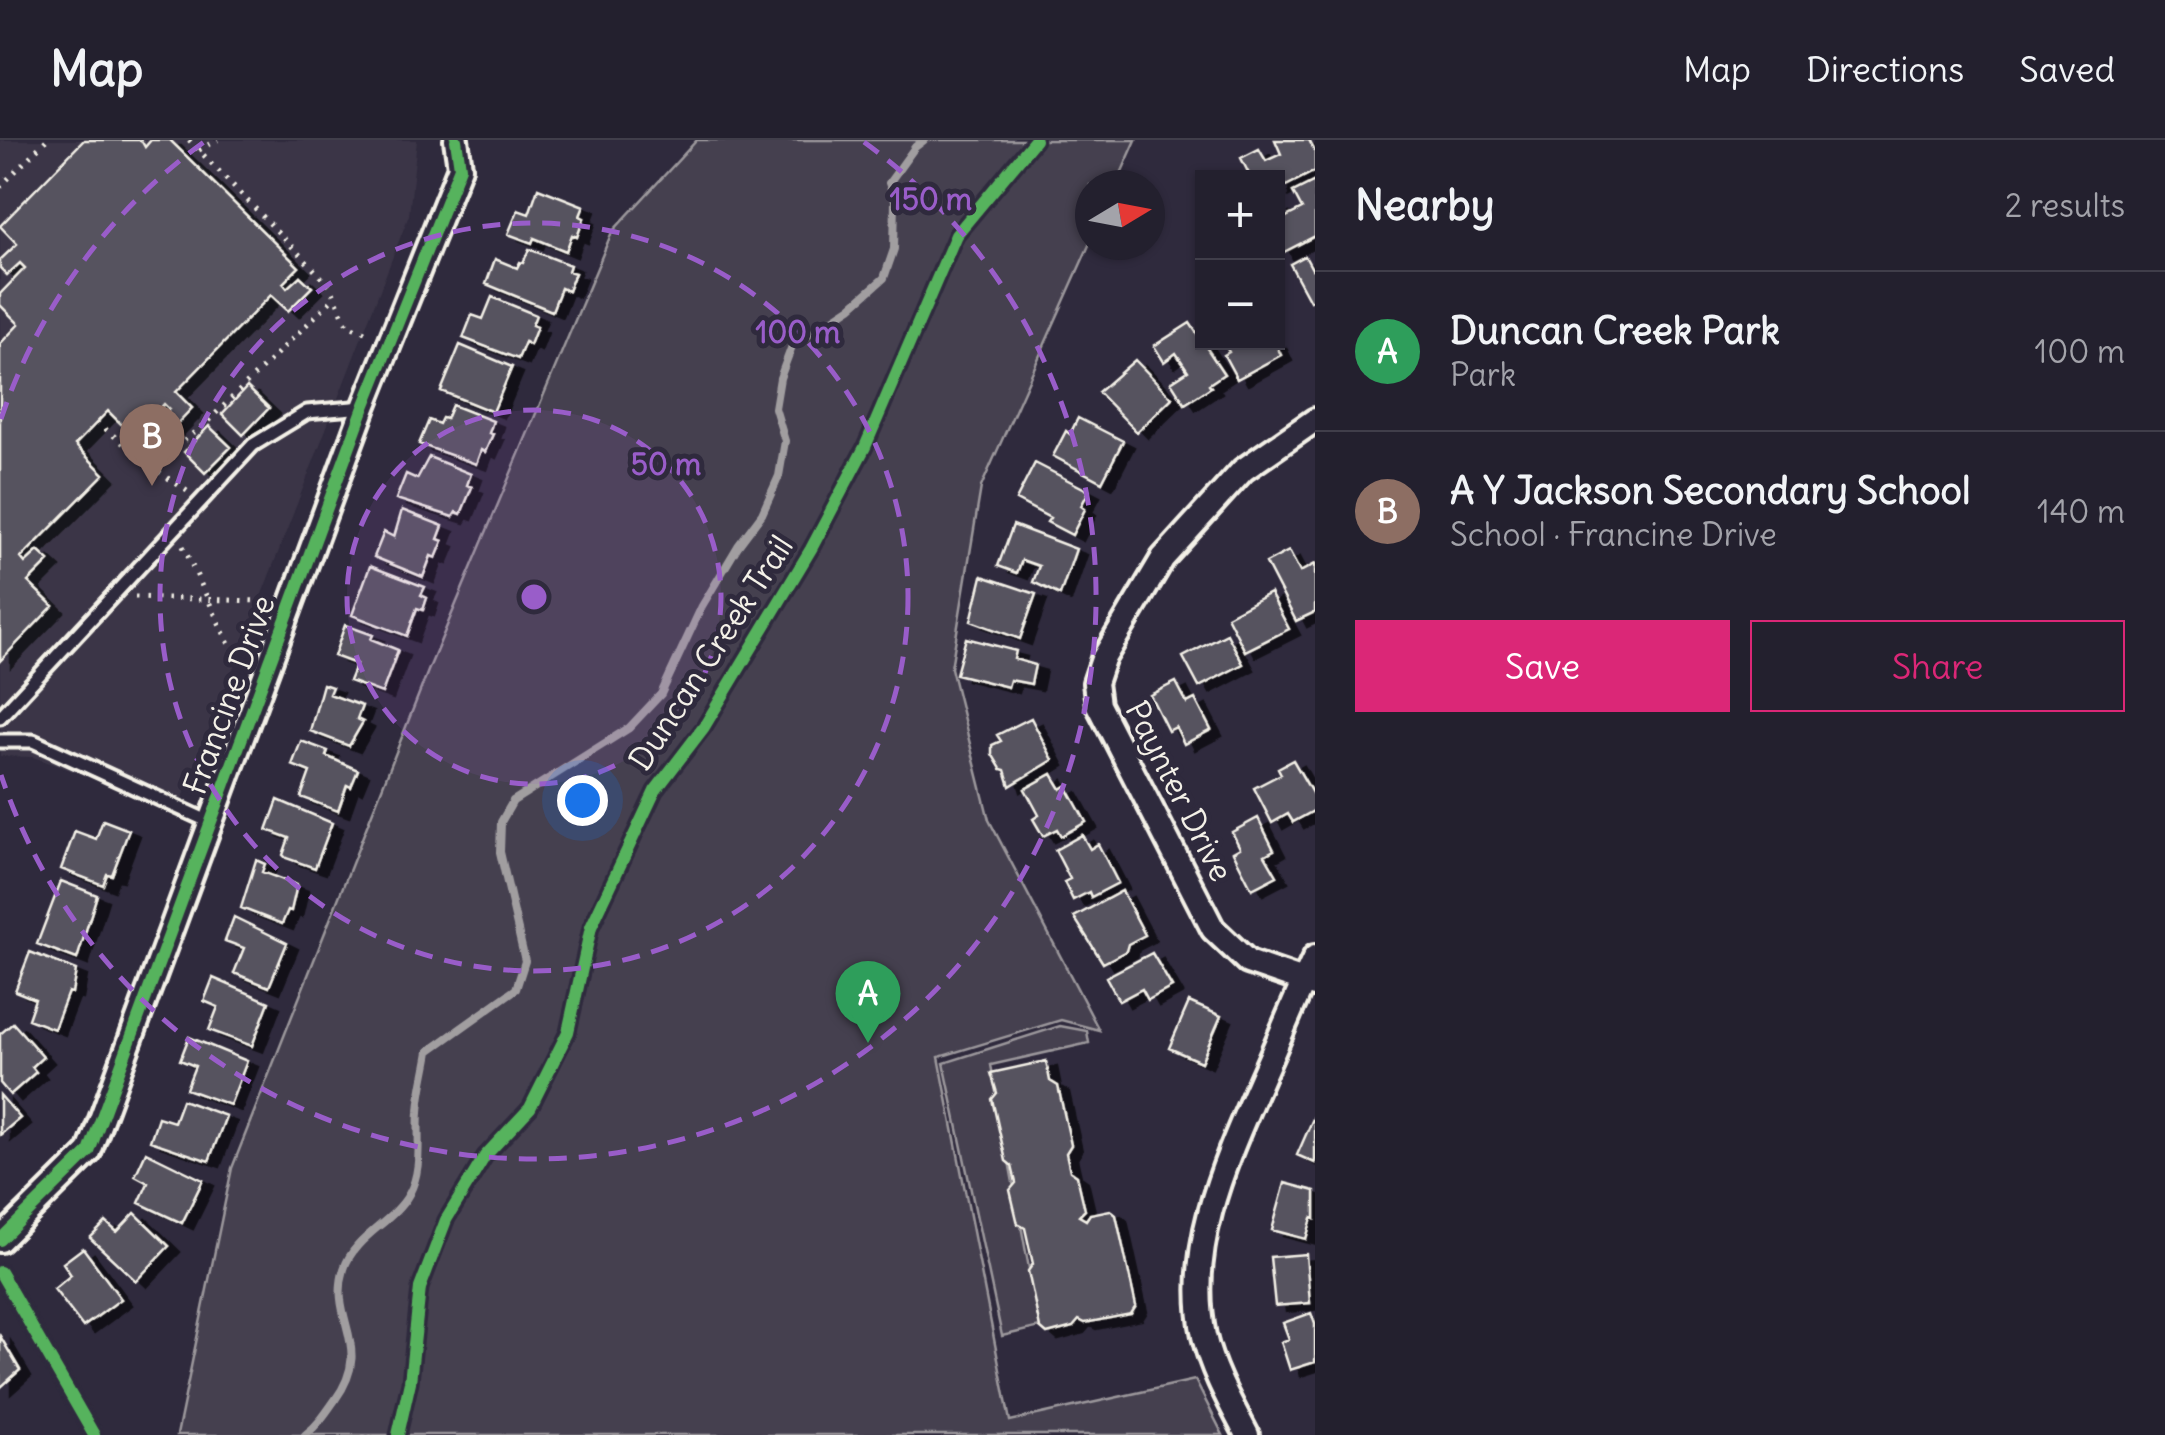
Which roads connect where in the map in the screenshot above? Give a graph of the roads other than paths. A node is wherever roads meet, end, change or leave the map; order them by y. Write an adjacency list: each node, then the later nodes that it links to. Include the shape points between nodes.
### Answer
1 (456, 140): 2 (street, Francine Drive, via 460,167)
2 (364, 407): 4 (lane, via 307,412 252,445); 6 (street, Francine Drive)
3 (1315, 420): 8 (street, Paynter Drive, via 1244,470 1163,558 1094,682 1098,705 1213,930 1248,962)
4 (0, 716)
5 (0, 741): 6 (lane, via 33,741)
6 (212, 823): 9 (street, Francine Drive, via 89,1152)
7 (1315, 958): 8 (street)
8 (1310, 982): 10 (street, via 1218,1179 1204,1238 1204,1336)
9 (0, 1240)
10 (1247, 1435)

